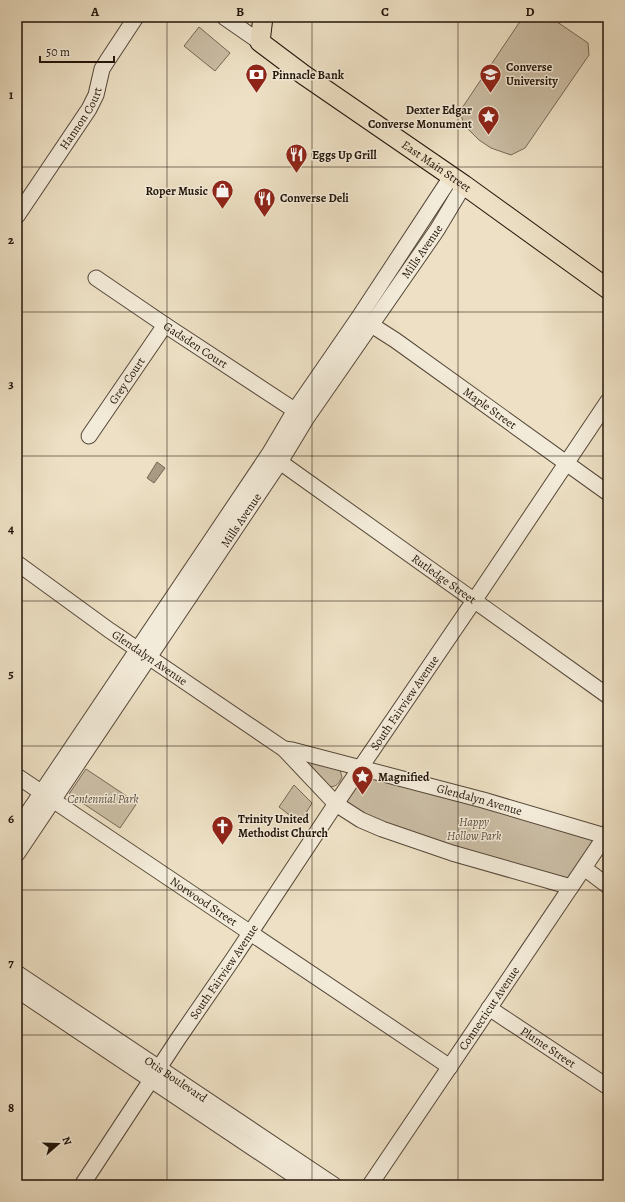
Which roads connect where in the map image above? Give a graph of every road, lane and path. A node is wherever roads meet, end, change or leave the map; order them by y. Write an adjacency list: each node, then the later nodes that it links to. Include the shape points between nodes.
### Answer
1 (136, 17): 6 (street, Hannon Court, via 102,69 96,95 89,109)
2 (224, 17): 4 (street, East Main Street)
3 (263, 17): 4 (main road)
4 (260, 42): 5 (main road, East Main Street)
5 (458, 181): 8 (main road, East Main Street); 9 (street, Mills Avenue)
6 (17, 216)
7 (96, 278): 10 (street, Gadsden Court)
8 (608, 289)
9 (365, 321): 12 (street, Mills Avenue); 15 (street, Maple Street)
10 (165, 325): 12 (street, Gadsden Court); 13 (street, Grey Court)
11 (608, 401): 15 (street, South Fairview Avenue)
12 (300, 415): 14 (street, Mills Avenue)
13 (88, 436)
14 (275, 458): 18 (street, Rutledge Street); 19 (street, Mills Avenue)
15 (567, 463): 16 (street, Maple Street); 18 (street, South Fairview Avenue)
16 (608, 493)
17 (17, 563): 19 (street, Glendalyn Avenue)
18 (474, 600): 20 (street, Rutledge Street); 22 (street, South Fairview Avenue)
19 (143, 654): 21 (street, Glendalyn Avenue); 24 (street, Mills Avenue)
20 (608, 696)
21 (284, 749): 22 (street, Glendalyn Avenue); 25 (street, Glendalyn Avenue)
22 (360, 767): 25 (street, South Fairview Avenue); 27 (street, Glendalyn Avenue)
23 (17, 776): 24 (street, Norwood Street)
24 (47, 796): 26 (street, Mills Avenue); 28 (street, Mills Avenue); 32 (street, Norwood Street)
25 (336, 804): 31 (street, Glendalyn Avenue, via 382,830); 32 (street, South Fairview Avenue)
26 (17, 829)
27 (607, 834): 29 (street, Connecticut Avenue)
28 (17, 854)
29 (584, 868): 30 (street); 31 (street, Connecticut Avenue)
30 (608, 886)
31 (571, 887): 35 (street, Connecticut Avenue)
32 (250, 933): 36 (street, Norwood Street); 37 (street, South Fairview Avenue)
33 (17, 973): 37 (street, Otis Boulevard)
34 (17, 990): 37 (street, Otis Boulevard)
35 (490, 1008): 36 (street, Connecticut Avenue); 38 (street, Plume Street)
36 (450, 1067): 42 (street, Connecticut Avenue)
37 (155, 1074): 39 (street, South Fairview Avenue); 40 (street, Otis Boulevard); 41 (street, Otis Boulevard)
38 (608, 1087)
39 (82, 1185)
40 (308, 1185)
41 (334, 1185)
42 (370, 1185)

